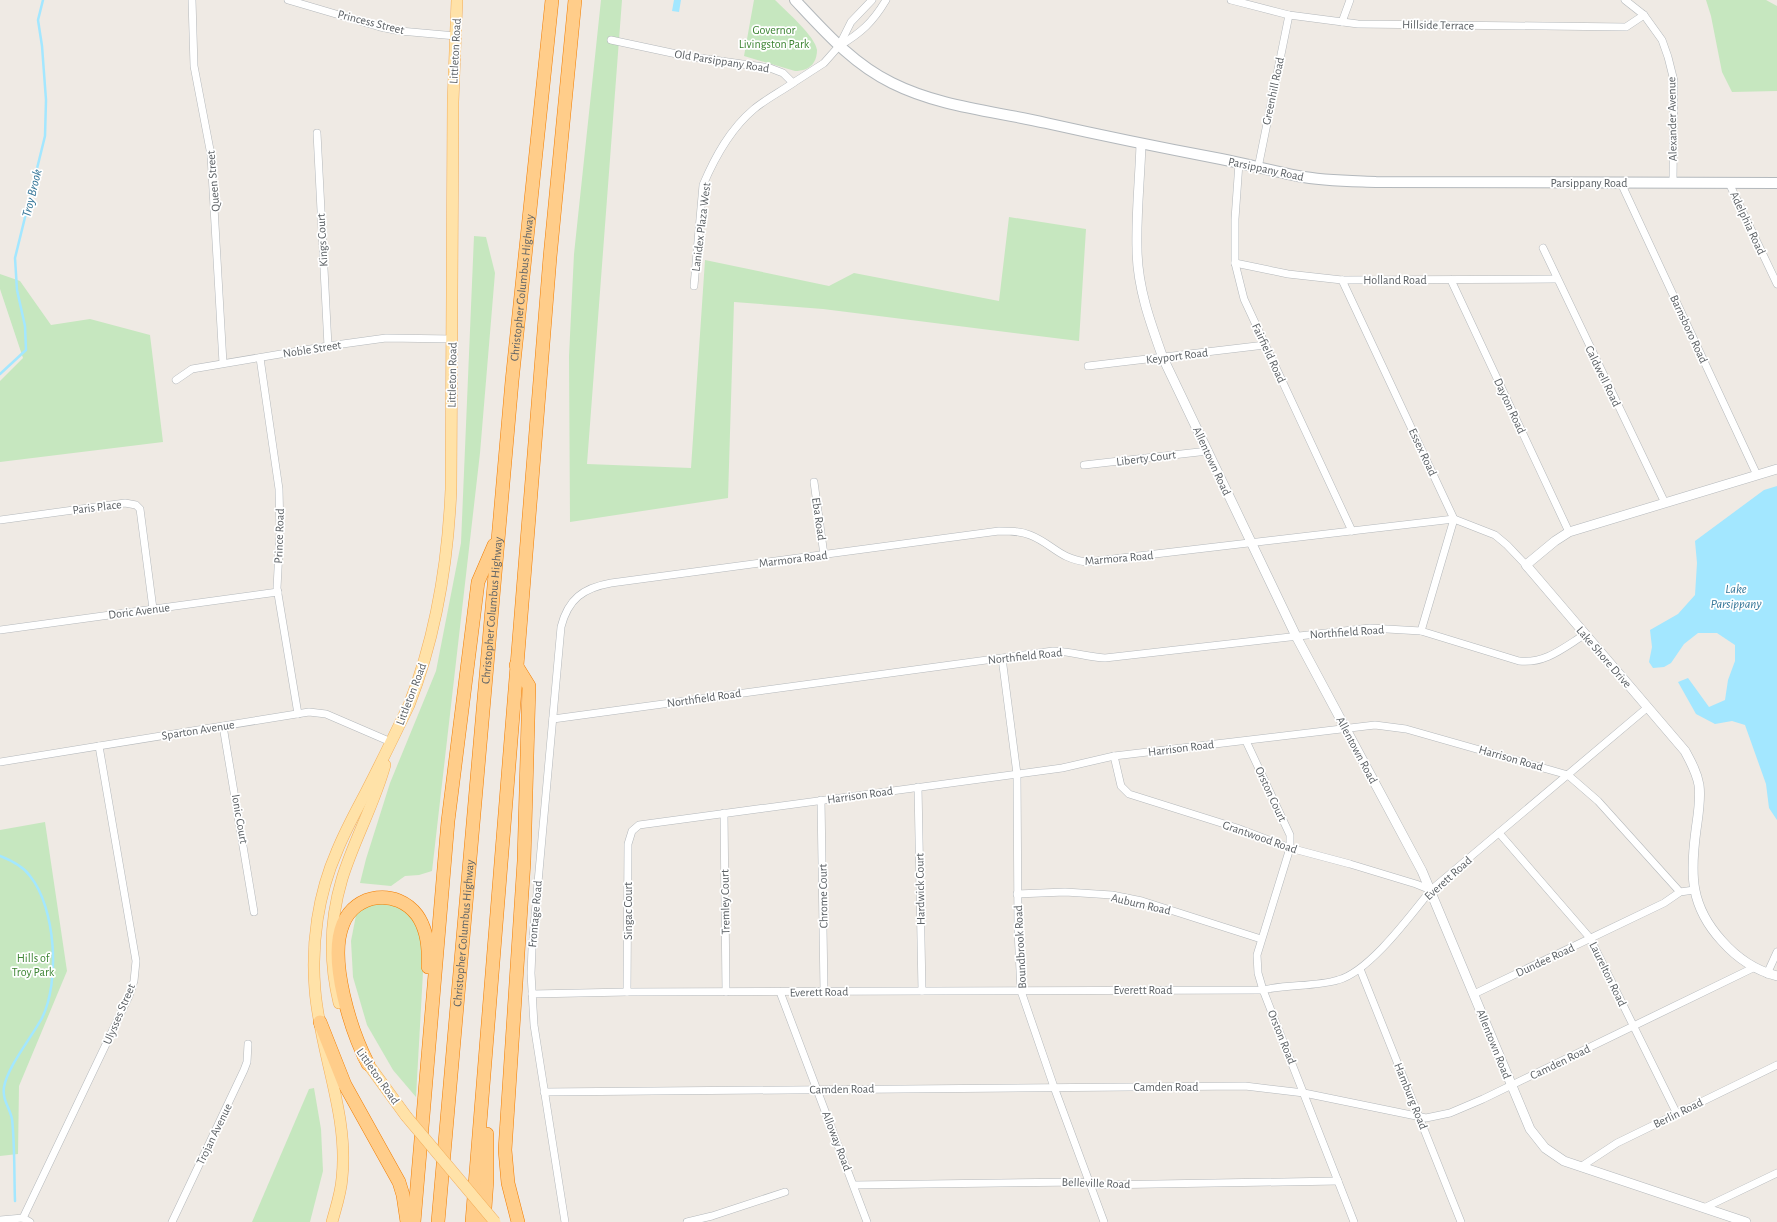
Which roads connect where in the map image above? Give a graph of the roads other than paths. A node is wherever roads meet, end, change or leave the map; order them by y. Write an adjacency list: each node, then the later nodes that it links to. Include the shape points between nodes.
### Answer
1 (192, 0): 39 (street, Queen Street, via 194,66 212,155)
2 (288, 0): 15 (street, Princess Street, via 380,27)
3 (457, 0): 15 (main road, Littleton Road)
4 (552, 0): 52 (highway, Christopher Columbus Highway, via 517,321)
5 (575, 0): 64 (highway, Christopher Columbus Highway, via 554,209)
6 (795, 0): 17 (main road, Parsippany Road)
7 (872, 0): 17 (street, via 851,22)
8 (886, 0): 17 (street, via 859,34)
9 (1232, 0): 12 (street, Hillside Terrace)
10 (1350, 0): 14 (street)
11 (1625, 0): 13 (street, Alexander Avenue)
12 (1289, 15): 14 (street, Hillside Terrace); 22 (street, Greenhill Road)
13 (1644, 16): 14 (street, Hillside Terrace, via 1626,27 1394,25); 23 (street, Alexander Avenue, via 1662,40 1674,81)
14 (1342, 22)
15 (456, 36): 34 (main road, Littleton Road, via 453,102)
16 (611, 40): 18 (street, Old Parsippany Road, via 686,56 770,68 783,73)
17 (839, 46): 18 (street, via 823,64); 20 (main road, Parsippany Road, via 870,71 892,83 946,103)
18 (793, 83): 33 (street, Lanidex Plaza West, via 754,109 739,124 724,142 703,185)
19 (316, 134): 36 (street, Kings Court)
20 (1141, 144): 21 (main road, Parsippany Road); 38 (street, Allentown Road, via 1136,249 1143,296)
21 (1239, 163): 22 (main road, Parsippany Road); 28 (street, Fairfield Road)
22 (1258, 168): 24 (main road, Parsippany Road, via 1346,181)
23 (1674, 182): 24 (main road, Parsippany Road); 25 (main road, Parsippany Road)
24 (1621, 183): 45 (street, Barnsboro Road)
25 (1729, 183): 26 (main road, Parsippany Road); 32 (street, Adelphia Road)
26 (1777, 183)
27 (1543, 248): 29 (street, Caldwell Road)
28 (1235, 264): 30 (street, Holland Road, via 1288,274); 35 (street, Fairfield Road, via 1244,299)
29 (1556, 279): 31 (street, Holland Road); 47 (street, Caldwell Road)
30 (1342, 280): 31 (street, Holland Road); 48 (street, Essex Road)
31 (1451, 280): 51 (street, Dayton Road)
32 (1777, 284)
33 (694, 286)
34 (452, 339): 36 (street, Noble Street, via 386,338); 71 (main road, Littleton Road, via 451,489 446,557 424,662 409,705)
35 (1265, 345): 38 (street, Keyport Road); 50 (street, Fairfield Road)
36 (328, 346): 37 (street, Noble Street)
37 (260, 358): 39 (street, Noble Street); 56 (street, Prince Road, via 279,489)
38 (1163, 358): 40 (street, Keyport Road); 42 (street, Allentown Road)
39 (223, 363): 41 (street, Noble Street, via 192,368)
40 (1088, 366)
41 (176, 380)
42 (1208, 451): 43 (street, Liberty Court); 53 (street, Allentown Road)
43 (1084, 465)
44 (1777, 469): 45 (street)
45 (1757, 475): 47 (street)
46 (814, 482): 54 (street, Eba Road)
47 (1665, 503): 51 (street)
48 (1454, 519): 50 (street, Marmora Road); 55 (street, Marmora Road, via 1495,535); 60 (street)
49 (0, 520): 58 (street, Paris Place, via 125,503 136,505 140,509)
50 (1352, 531): 53 (street, Marmora Road)
51 (1569, 532): 55 (street, via 1554,540)
52 (498, 536): 115 (highway, via 478,582 476,597 448,821); 132 (highway, Christopher Columbus Highway)
53 (1251, 544): 54 (street, Marmora Road, via 1087,562 1062,555 1031,536 1012,531 999,531); 62 (street, Allentown Road)
54 (824, 555): 57 (street, Marmora Road, via 595,586 579,595)
55 (1526, 565): 61 (street, Lake Shore Drive)
56 (278, 592): 58 (street, Doric Avenue); 66 (street, Prince Road)
57 (569, 606): 67 (street, Frontage Road, via 561,627)
58 (153, 609): 59 (street, Doric Avenue)
59 (0, 630)
60 (1421, 631): 61 (street, Northfield Road, via 1528,662 1552,655); 62 (street, Northfield Road, via 1370,628)
61 (1584, 635): 65 (street, Lake Shore Drive)
62 (1296, 636): 63 (street, Northfield Road, via 1105,658 1065,651); 69 (street, Allentown Road)
63 (1002, 658): 67 (street, Northfield Road); 75 (street, Boundbrook Road)
64 (516, 665): 107 (highway, Christopher Columbus Highway); 136 (highway, via 529,686 524,861 505,1144 508,1183)
65 (1648, 707): 76 (street, Everett Road); 84 (street, Lake Shore Drive, via 1685,751 1699,784 1692,862)
66 (298, 714): 68 (street, Sparton Avenue); 71 (street, Sparton Avenue, via 326,714)
67 (553, 718): 102 (street, Frontage Road, via 532,949)
68 (223, 726): 72 (street, Sparton Avenue); 87 (street, Ionic Court)
69 (1346, 730): 70 (street, Harrison Road); 76 (street, Harrison Road, via 1375,725 1406,729); 83 (street, Allentown Road)
70 (1246, 741): 73 (street, Harrison Road); 82 (street, Orston Court, via 1290,835)
71 (391, 742): 104 (main road, Littleton Road, via 336,852 322,897 314,961); 108 (main road, Littleton Road, via 380,785 342,881 333,930 334,975 340,1006 358,1050)
72 (99, 746): 74 (street, Sparton Avenue); 125 (street, Ulysses Street, via 136,961 134,981)
73 (1114, 756): 75 (street, Harrison Road, via 1062,768); 82 (street, Grantwood Road, via 1122,786 1129,794 1237,828)
74 (0, 762)
75 (1016, 774): 77 (street, Harrison Road); 86 (street, Boundbrook Road)
76 (1568, 775): 81 (street, Everett Road); 85 (street, Harrison Road, via 1598,802)
77 (918, 787): 78 (street, Harrison Road); 96 (street, Hardwick Court)
78 (821, 800): 79 (street, Harrison Road); 101 (street, Chrome Court)
79 (724, 813): 80 (street, Harrison Road, via 640,825); 99 (street, Tremley Court)
80 (632, 832): 98 (street, Singac Court, via 628,844)
81 (1499, 833): 83 (street, Everett Road); 89 (street, Laurelton Road)
82 (1290, 848): 83 (street, Grantwood Road); 88 (street, Orston Road)
83 (1431, 890): 92 (street, Everett Road); 103 (street, Allentown Road)
84 (1694, 890): 85 (street); 91 (street, Lake Shore Drive, via 1702,914 1711,929 1729,949)
85 (1680, 892): 89 (street, Dundee Road, via 1664,903)
86 (1017, 894): 88 (street, Auburn Road, via 1065,892 1142,901); 97 (street, Boundbrook Road)
87 (254, 912)
88 (1261, 938): 95 (street, Orston Road, via 1257,955 1258,973)
89 (1590, 938): 103 (street, Dundee Road); 105 (street, Laurelton Road)
90 (1777, 952): 93 (street)
91 (1753, 968): 93 (street, Lake Shore Drive); 105 (street, Camden Road)
92 (1360, 970): 95 (street, Everett Road, via 1333,982); 117 (street, Hamburg Road)
93 (1767, 974): 94 (street, Lake Shore Drive)
94 (1777, 976)
95 (1263, 990): 97 (street, Everett Road); 114 (street, Orston Road)
96 (922, 991): 97 (street, Everett Road); 101 (street, Everett Road)
97 (1021, 991): 111 (street, Boundbrook Road)
98 (627, 992): 99 (street, Everett Road); 102 (street, Everett Road)
99 (726, 992): 100 (street, Everett Road)
100 (780, 992): 101 (street, Everett Road); 112 (street, Alloway Road)
101 (824, 992)
102 (532, 994): 113 (street, Frontage Road)
103 (1474, 994): 110 (street, Allentown Road)
104 (320, 1022): 129 (main road, Littleton Road, via 338,1112 343,1156 340,1192); 130 (highway, via 345,1085 399,1182)
105 (1633, 1026): 110 (street, Camden Road); 116 (street, Laurelton Road)
106 (248, 1044): 128 (street, Trojan Avenue, via 248,1062)
107 (486, 1052): 133 (highway, Christopher Columbus Highway); 134 (highway, via 487,1180)
108 (368, 1064): 115 (highway, via 360,1048 343,993 339,936 346,916 356,905 372,898 386,897 400,901 413,910 422,923 427,944); 135 (main road, Littleton Road, bridge, via 406,1116)
109 (1777, 1065): 116 (street, Berlin Road)
110 (1511, 1085): 117 (street, Camden Road, via 1450,1113); 118 (street, Allentown Road, via 1537,1139 1554,1155)
111 (1054, 1087): 112 (street, Camden Road); 114 (street, Camden Road, via 1245,1086); 121 (street, Boundbrook Road)
112 (817, 1089): 113 (street, Camden Road); 122 (street, Alloway Road)
113 (544, 1092): 137 (street, Frontage Road)
114 (1304, 1093): 117 (street, Camden Road); 120 (street, Orston Road)
115 (424, 1104): 131 (highway)
116 (1676, 1114): 118 (street, Berlin Road, via 1617,1143)
117 (1419, 1117): 142 (street, Hamburg Road)
118 (1582, 1166): 124 (street, Allentown Road)
119 (1777, 1173): 124 (street)
120 (1338, 1181): 121 (street, Belleville Road); 141 (street, Orston Road)
121 (1090, 1184): 122 (street, Belleville Road, via 1080,1182); 140 (street, Boundbrook Road)
122 (854, 1185): 139 (street, Alloway Road)
123 (785, 1192): 138 (street)
124 (1706, 1207): 143 (street, Allentown Road)
125 (23, 1218): 126 (street); 127 (street)
126 (0, 1220)
127 (30, 1222)
128 (172, 1222)
129 (332, 1222)
130 (407, 1222)
131 (414, 1222)
132 (438, 1222)
133 (472, 1222)
134 (484, 1222)
135 (495, 1222)
136 (518, 1222)
137 (565, 1222)
138 (687, 1222)
139 (867, 1222)
140 (1104, 1222)
141 (1354, 1222)
142 (1461, 1222)
143 (1746, 1222)

